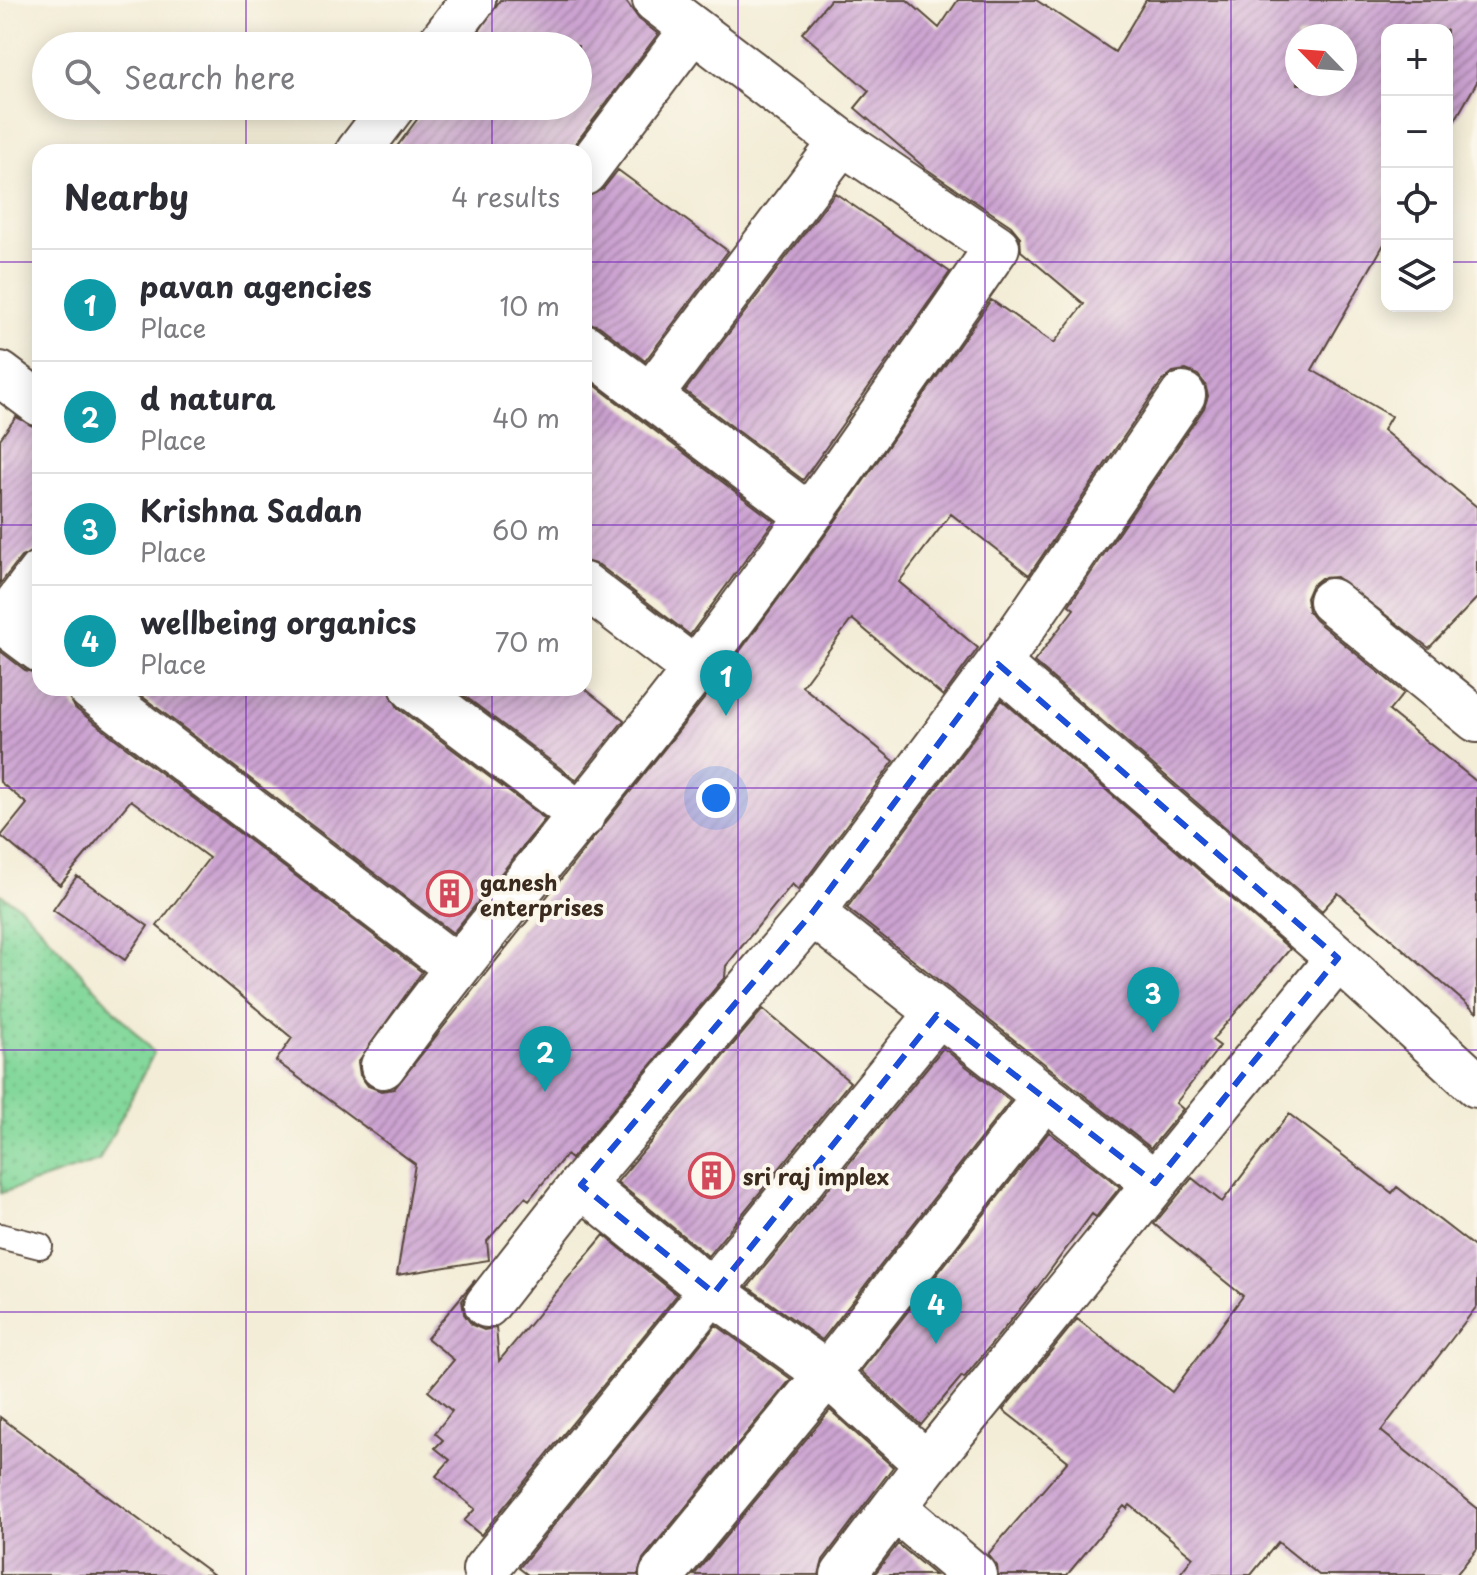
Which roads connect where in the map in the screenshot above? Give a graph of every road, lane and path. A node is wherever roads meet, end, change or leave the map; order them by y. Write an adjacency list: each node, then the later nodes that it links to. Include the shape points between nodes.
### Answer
1 (473, 0): 4 (street)
2 (655, 0): 3 (street)
3 (693, 29): 6 (street); 8 (street)
4 (449, 32)
5 (382, 120): 7 (street)
6 (842, 142): 12 (street); 14 (street, via 997,247)
7 (364, 144)
8 (592, 162)
9 (592, 352): 12 (street)
10 (0, 374): 13 (street)
11 (1183, 395): 20 (street)
12 (650, 396): 14 (street)
13 (32, 398)
14 (809, 516): 21 (street)
15 (32, 583): 18 (street)
16 (592, 591): 21 (street)
17 (1331, 601): 24 (street)
18 (1, 621): 19 (street)
19 (32, 644)
20 (998, 664): 26 (street); 27 (street)
21 (695, 670): 25 (street)
22 (101, 696): 28 (street)
23 (424, 696): 25 (street)
24 (1477, 720)
25 (582, 816): 28 (street)
26 (812, 913): 29 (street); 34 (street)
27 (1338, 958): 31 (street); 33 (street)
28 (455, 966): 30 (street)
29 (937, 1015): 32 (street); 37 (street)
30 (383, 1066)
31 (1477, 1085)
32 (1044, 1098): 33 (street); 39 (street)
33 (1155, 1183): 40 (street)
34 (581, 1185): 37 (street); 38 (street)
35 (0, 1236): 36 (lane)
36 (40, 1246)
37 (714, 1293): 39 (street); 42 (street)
38 (487, 1305)
39 (827, 1374): 40 (street); 43 (street)
40 (927, 1464): 41 (street)
41 (896, 1509): 44 (street); 45 (street)
42 (485, 1570)
43 (662, 1575)
44 (843, 1575)
45 (974, 1575)

